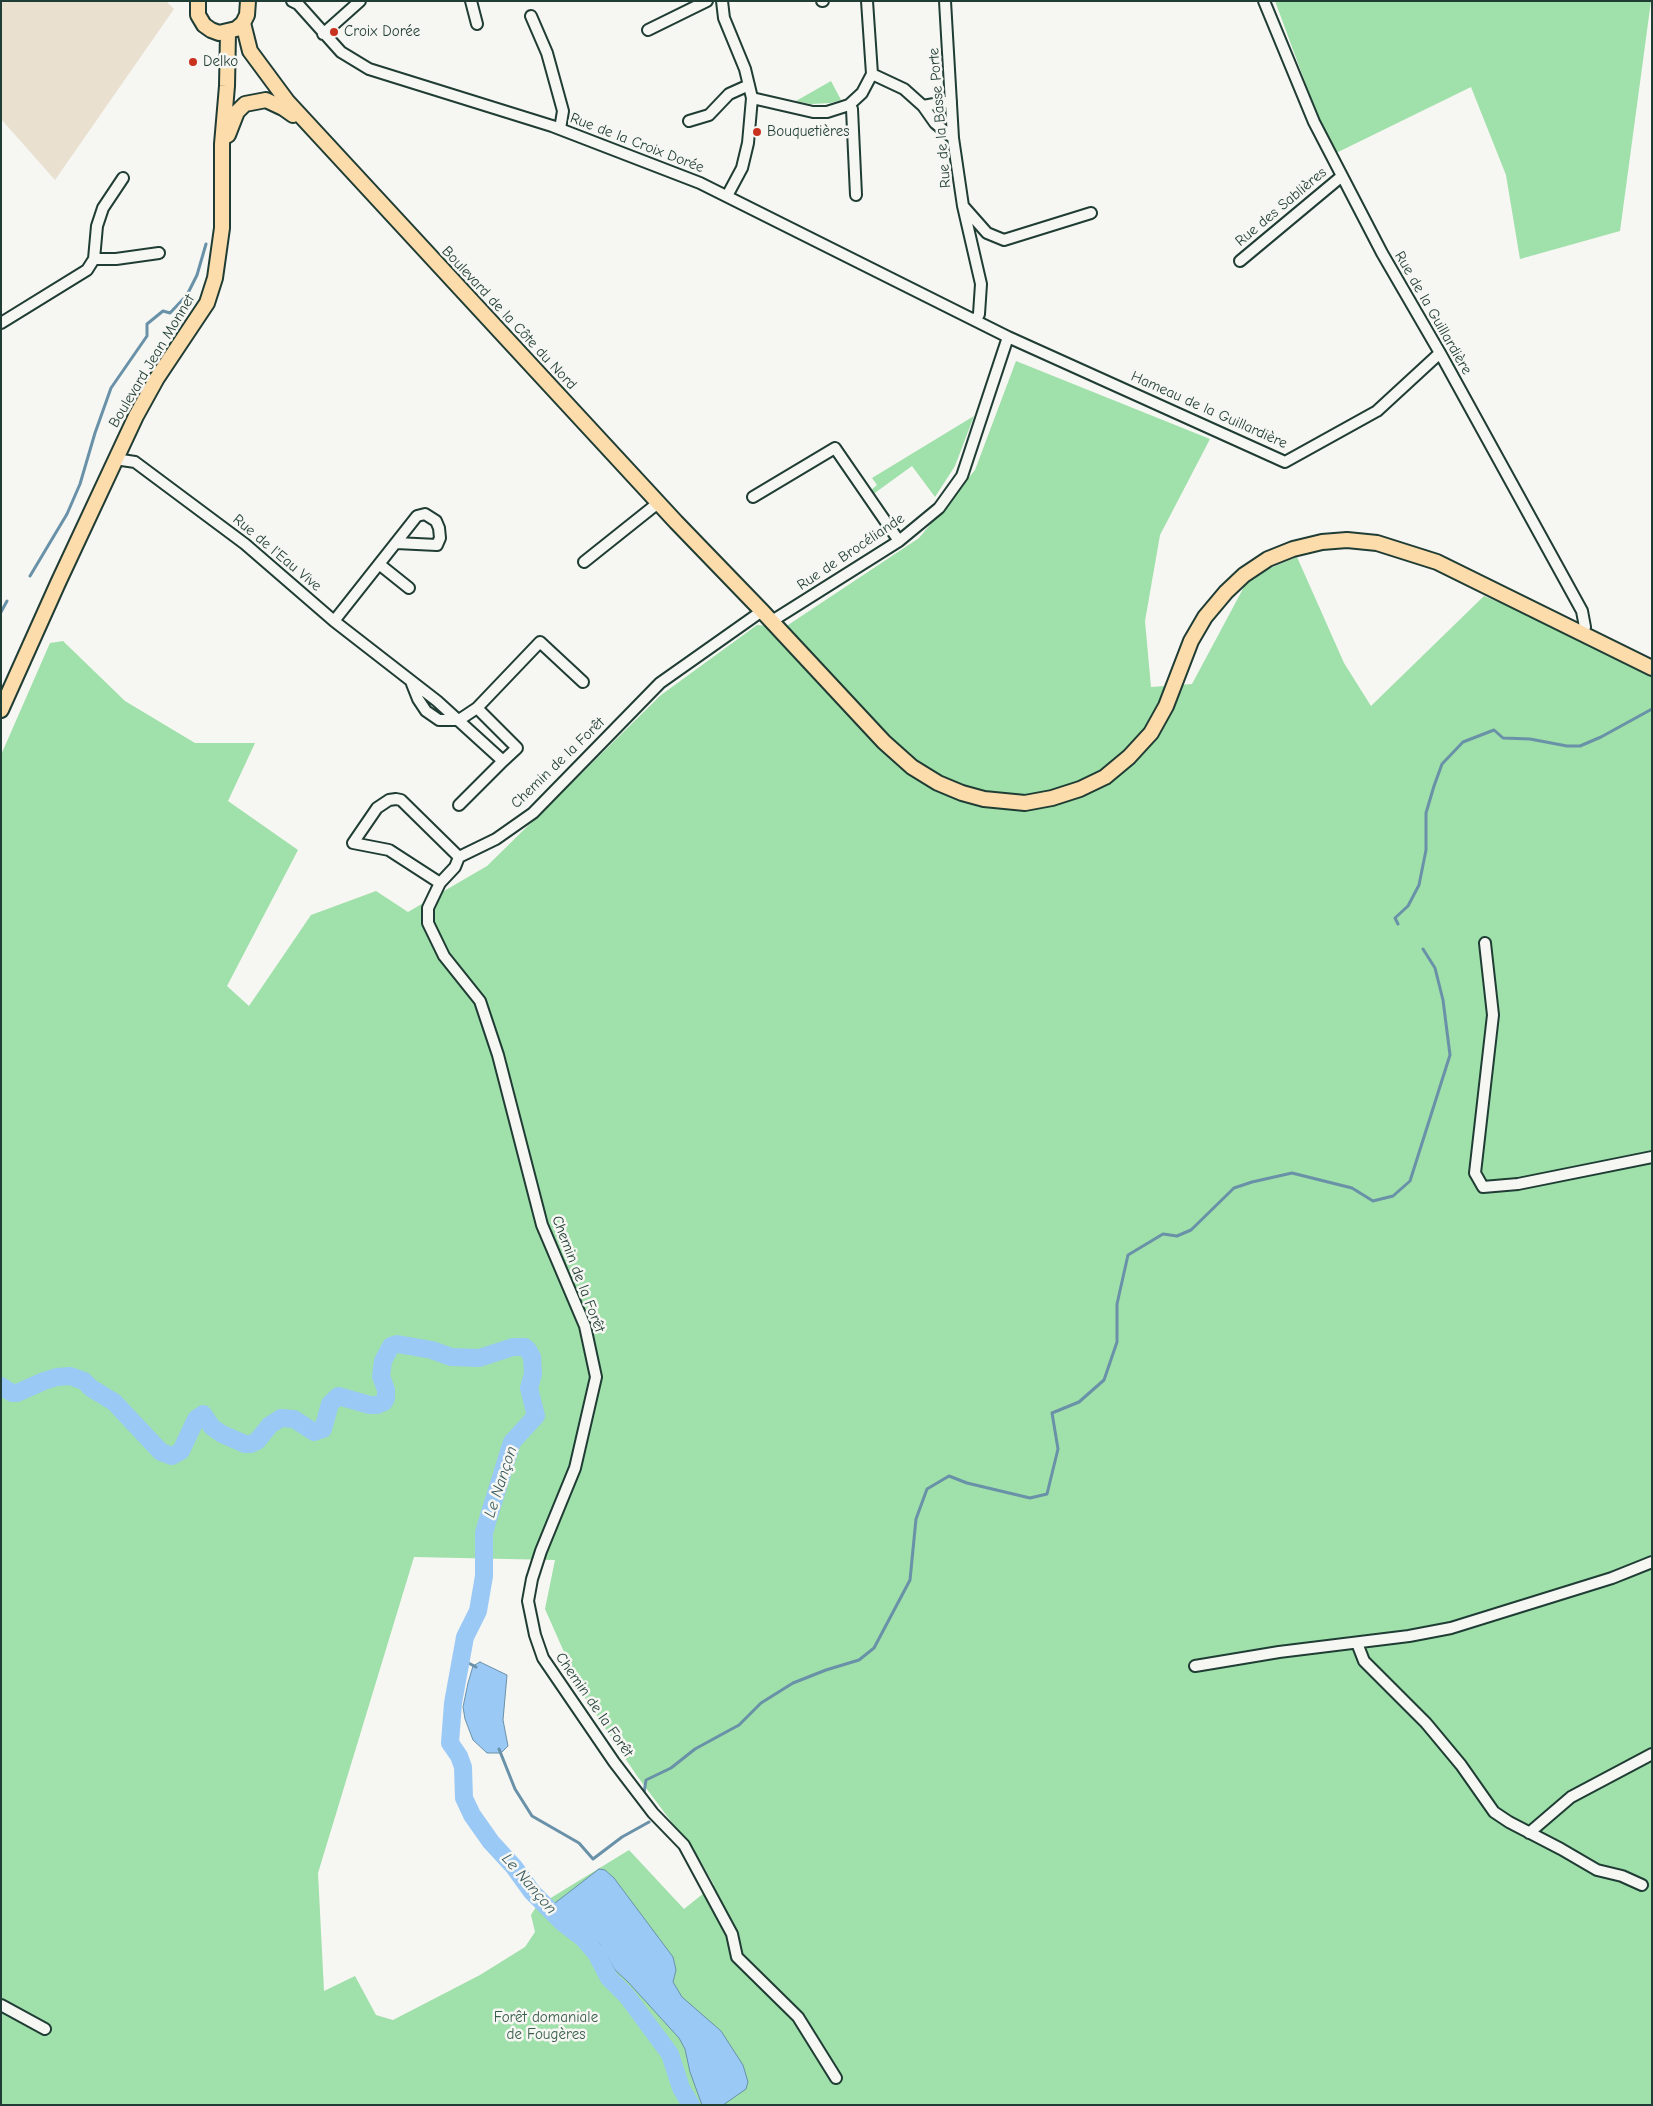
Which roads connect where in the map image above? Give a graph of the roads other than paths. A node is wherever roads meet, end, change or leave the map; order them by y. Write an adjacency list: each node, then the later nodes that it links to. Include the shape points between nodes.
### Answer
1 (292, 1): 16 (street, Rue de la Croix Dorée)
2 (360, 1): 16 (street)
3 (471, 1): 13 (street)
4 (707, 1): 14 (street)
5 (722, 1): 18 (street, via 724,18)
6 (867, 1): 17 (street)
7 (945, 1): 20 (street, Rue de la Basse Porte)
8 (1264, 1): 27 (street, Rue de la Guillardière, via 1314,122)
9 (249, 2): 12 (main road)
10 (195, 3): 15 (main road, via 204,25 219,33)
11 (531, 16): 25 (street, via 558,90 563,111)
12 (243, 23): 15 (main road); 24 (main road, Boulevard de la Côte du Nord, via 250,51)
13 (477, 24)
14 (648, 30)
15 (228, 33): 33 (main road, Boulevard Jean Monnet, via 222,144)
16 (323, 34): 25 (street, Rue de la Croix Dorée, via 341,52 369,69)
17 (872, 74): 21 (street, via 862,93); 22 (street, via 904,89)
18 (749, 85): 19 (street); 23 (street, via 730,94 709,115)
19 (752, 98): 21 (street, via 813,112 827,112); 30 (street, via 742,168)
20 (951, 101): 22 (street); 26 (street, Rue de la Basse Porte)
21 (849, 105): 29 (street, via 852,109)
22 (923, 106): 26 (street, via 935,123)
23 (688, 121)
24 (311, 127): 33 (main road, via 266,100 246,104 237,112 229,130); 43 (main road, Boulevard de la Côte du Nord)
25 (560, 129): 30 (street, Rue de la Croix Dorée)
26 (953, 138): 31 (street, Rue de la Basse Porte)
27 (1342, 176): 36 (street, Rue des Sablières); 40 (street, Rue de la Guillardière)
28 (123, 178): 35 (street, via 103,208 97,226)
29 (856, 195)
30 (726, 196): 37 (street, Rue de la Croix Dorée)
31 (963, 206): 32 (street, via 986,233 1004,240); 37 (street, Rue de la Basse Porte, via 981,284)
32 (1091, 214)
33 (222, 228): 41 (main road, Boulevard Jean Monnet, via 217,270 207,303 157,378)
34 (159, 253): 35 (street)
35 (94, 259): 38 (street, via 87,270)
36 (1240, 261)
37 (976, 320): 39 (street, Hameau de la Guillardière)
38 (1, 323)
39 (1008, 337): 40 (street, Hameau de la Guillardière, via 1284,462 1377,411); 44 (street, Rue de Brocéliande, via 962,476 939,508)
40 (1440, 353): 51 (street, Rue de la Guillardière, via 1582,611 1585,627)
41 (115, 459): 50 (street, Rue de l'Eau Vive, via 135,462 152,473 244,544); 55 (main road, Boulevard Jean Monnet)
42 (753, 497): 44 (street, via 835,448)
43 (658, 503): 46 (street); 49 (main road, Boulevard de la Côte du Nord)
44 (899, 541): 49 (street, Rue de Brocéliande)
45 (396, 543): 47 (street)
46 (584, 562)
47 (379, 564): 48 (street); 50 (street)
48 (409, 588)
49 (767, 616): 51 (main road, Boulevard de la Côte du Nord, via 884,742 912,767 962,793 1025,803 1080,789 1105,776 1129,757 1151,733 1166,706 1191,641 1210,611 1244,575 1293,548 1347,540 1377,543 1409,552 1437,562); 59 (street, Chemin de la Forêt, via 660,683 533,813 496,839)
50 (334, 621): 56 (street, Rue de l'Eau Vive)
51 (1582, 634): 52 (main road, Boulevard de la Côte du Nord)
52 (1652, 668)
53 (583, 682): 54 (street, via 540,642)
54 (477, 708): 56 (street); 57 (street, via 517,748)
55 (1, 710)
56 (459, 720): 57 (street, Rue de l'Eau Vive)
57 (503, 761): 58 (street)
58 (459, 805)
59 (460, 857): 60 (street, Chemin de la Forêt); 60 (street, via 401,800 396,799 378,808 353,843 389,850)
60 (440, 884): 71 (street, Chemin de la Forêt, via 428,908 428,923 444,956 480,1001 498,1054 542,1225 584,1326 596,1377 576,1468 532,1579 528,1601 542,1658 614,1762 653,1813 684,1845 732,1934 737,1957 798,2017)
61 (1485, 943): 62 (street, via 1493,1015 1475,1173 1483,1187 1518,1184)
62 (1652, 1157)
63 (1652, 1562): 64 (street, via 1612,1578 1451,1628)
64 (1357, 1643): 65 (street); 67 (street, via 1364,1661 1426,1723 1494,1812)
65 (1195, 1666)
66 (1652, 1754): 67 (street, via 1571,1797)
67 (1529, 1833): 68 (street, via 1597,1870)
68 (1642, 1885)
69 (1, 2005): 70 (street)
70 (45, 2028)
71 (836, 2078)

